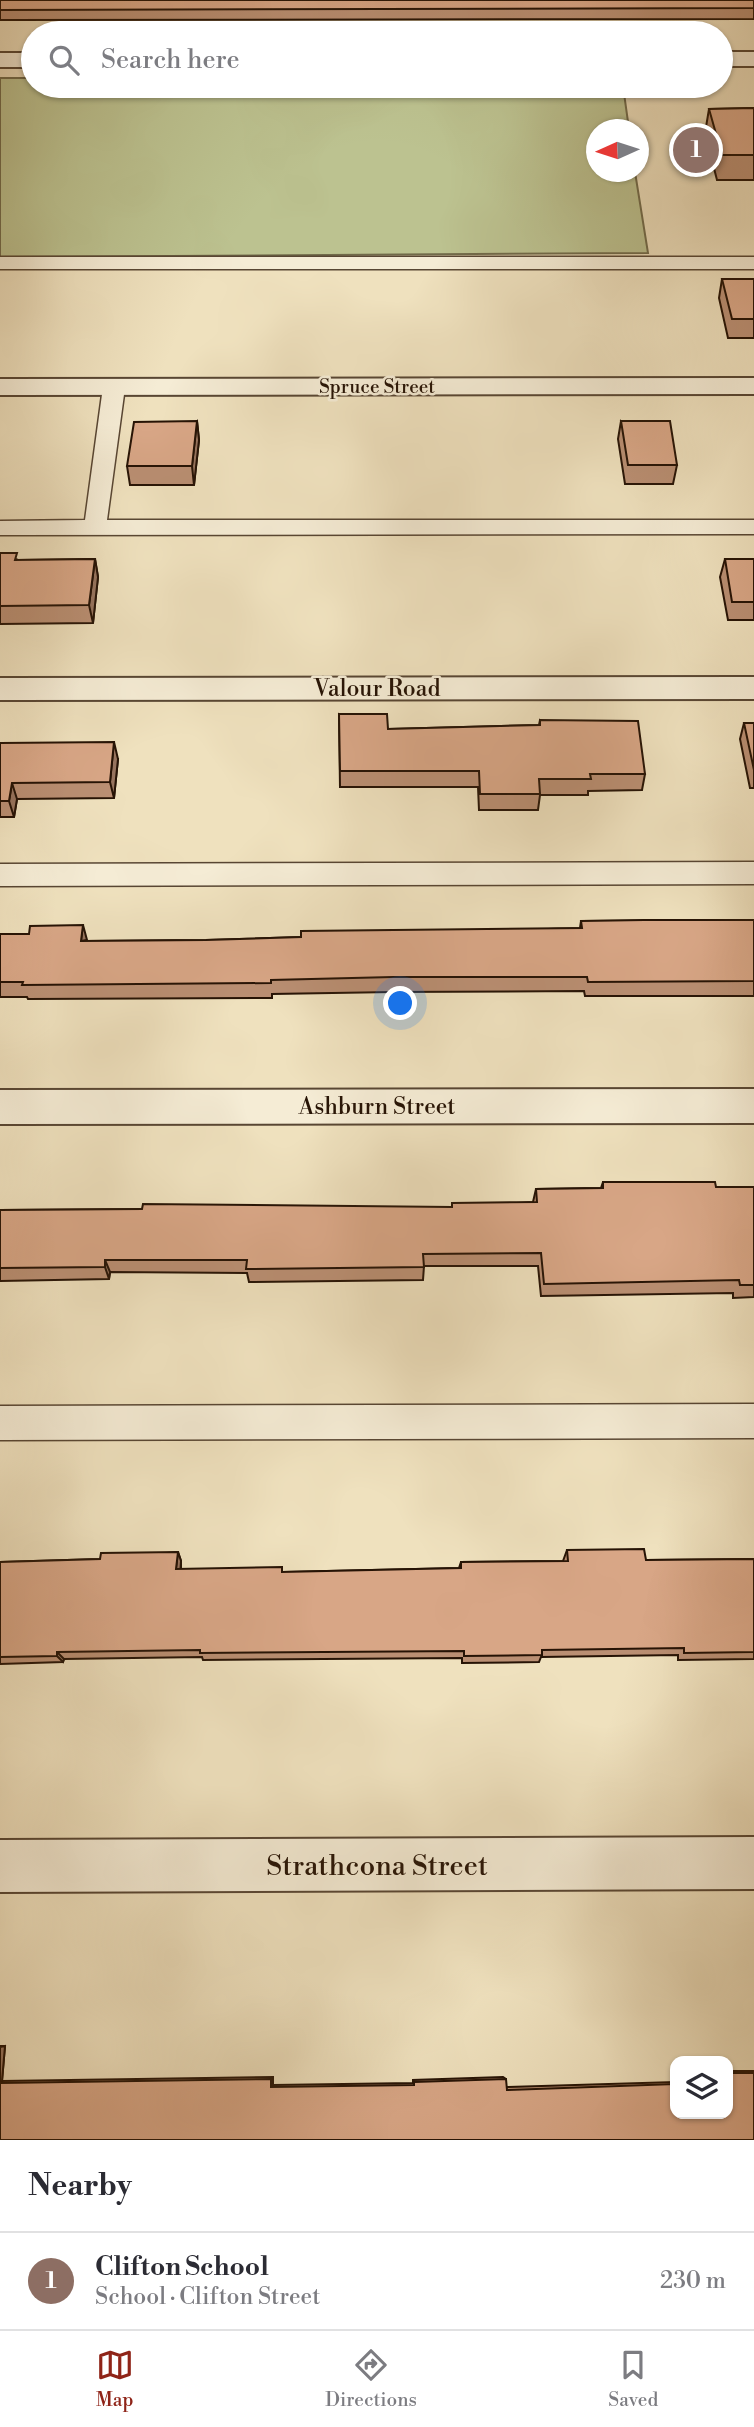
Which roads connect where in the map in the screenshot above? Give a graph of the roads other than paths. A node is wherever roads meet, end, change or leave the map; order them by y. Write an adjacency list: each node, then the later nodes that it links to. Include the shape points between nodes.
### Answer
1 (733, 59): 2 (street)
2 (754, 59)
3 (0, 60): 4 (street)
4 (21, 60)
5 (0, 263): 6 (lane)
6 (754, 263)
7 (754, 386): 9 (street, Spruce Street)
8 (0, 387): 9 (street, Spruce Street)
9 (114, 387): 12 (lane)
10 (754, 527): 12 (lane)
11 (0, 528): 12 (lane)
12 (95, 528)
13 (754, 688): 14 (street, Valour Road)
14 (0, 689)
15 (754, 873): 16 (lane)
16 (0, 875)
17 (754, 1106): 18 (street, Ashburn Street)
18 (0, 1107)
19 (754, 1421): 20 (lane)
20 (0, 1423)
21 (754, 1863): 22 (street, Strathcona Street)
22 (0, 1866)

